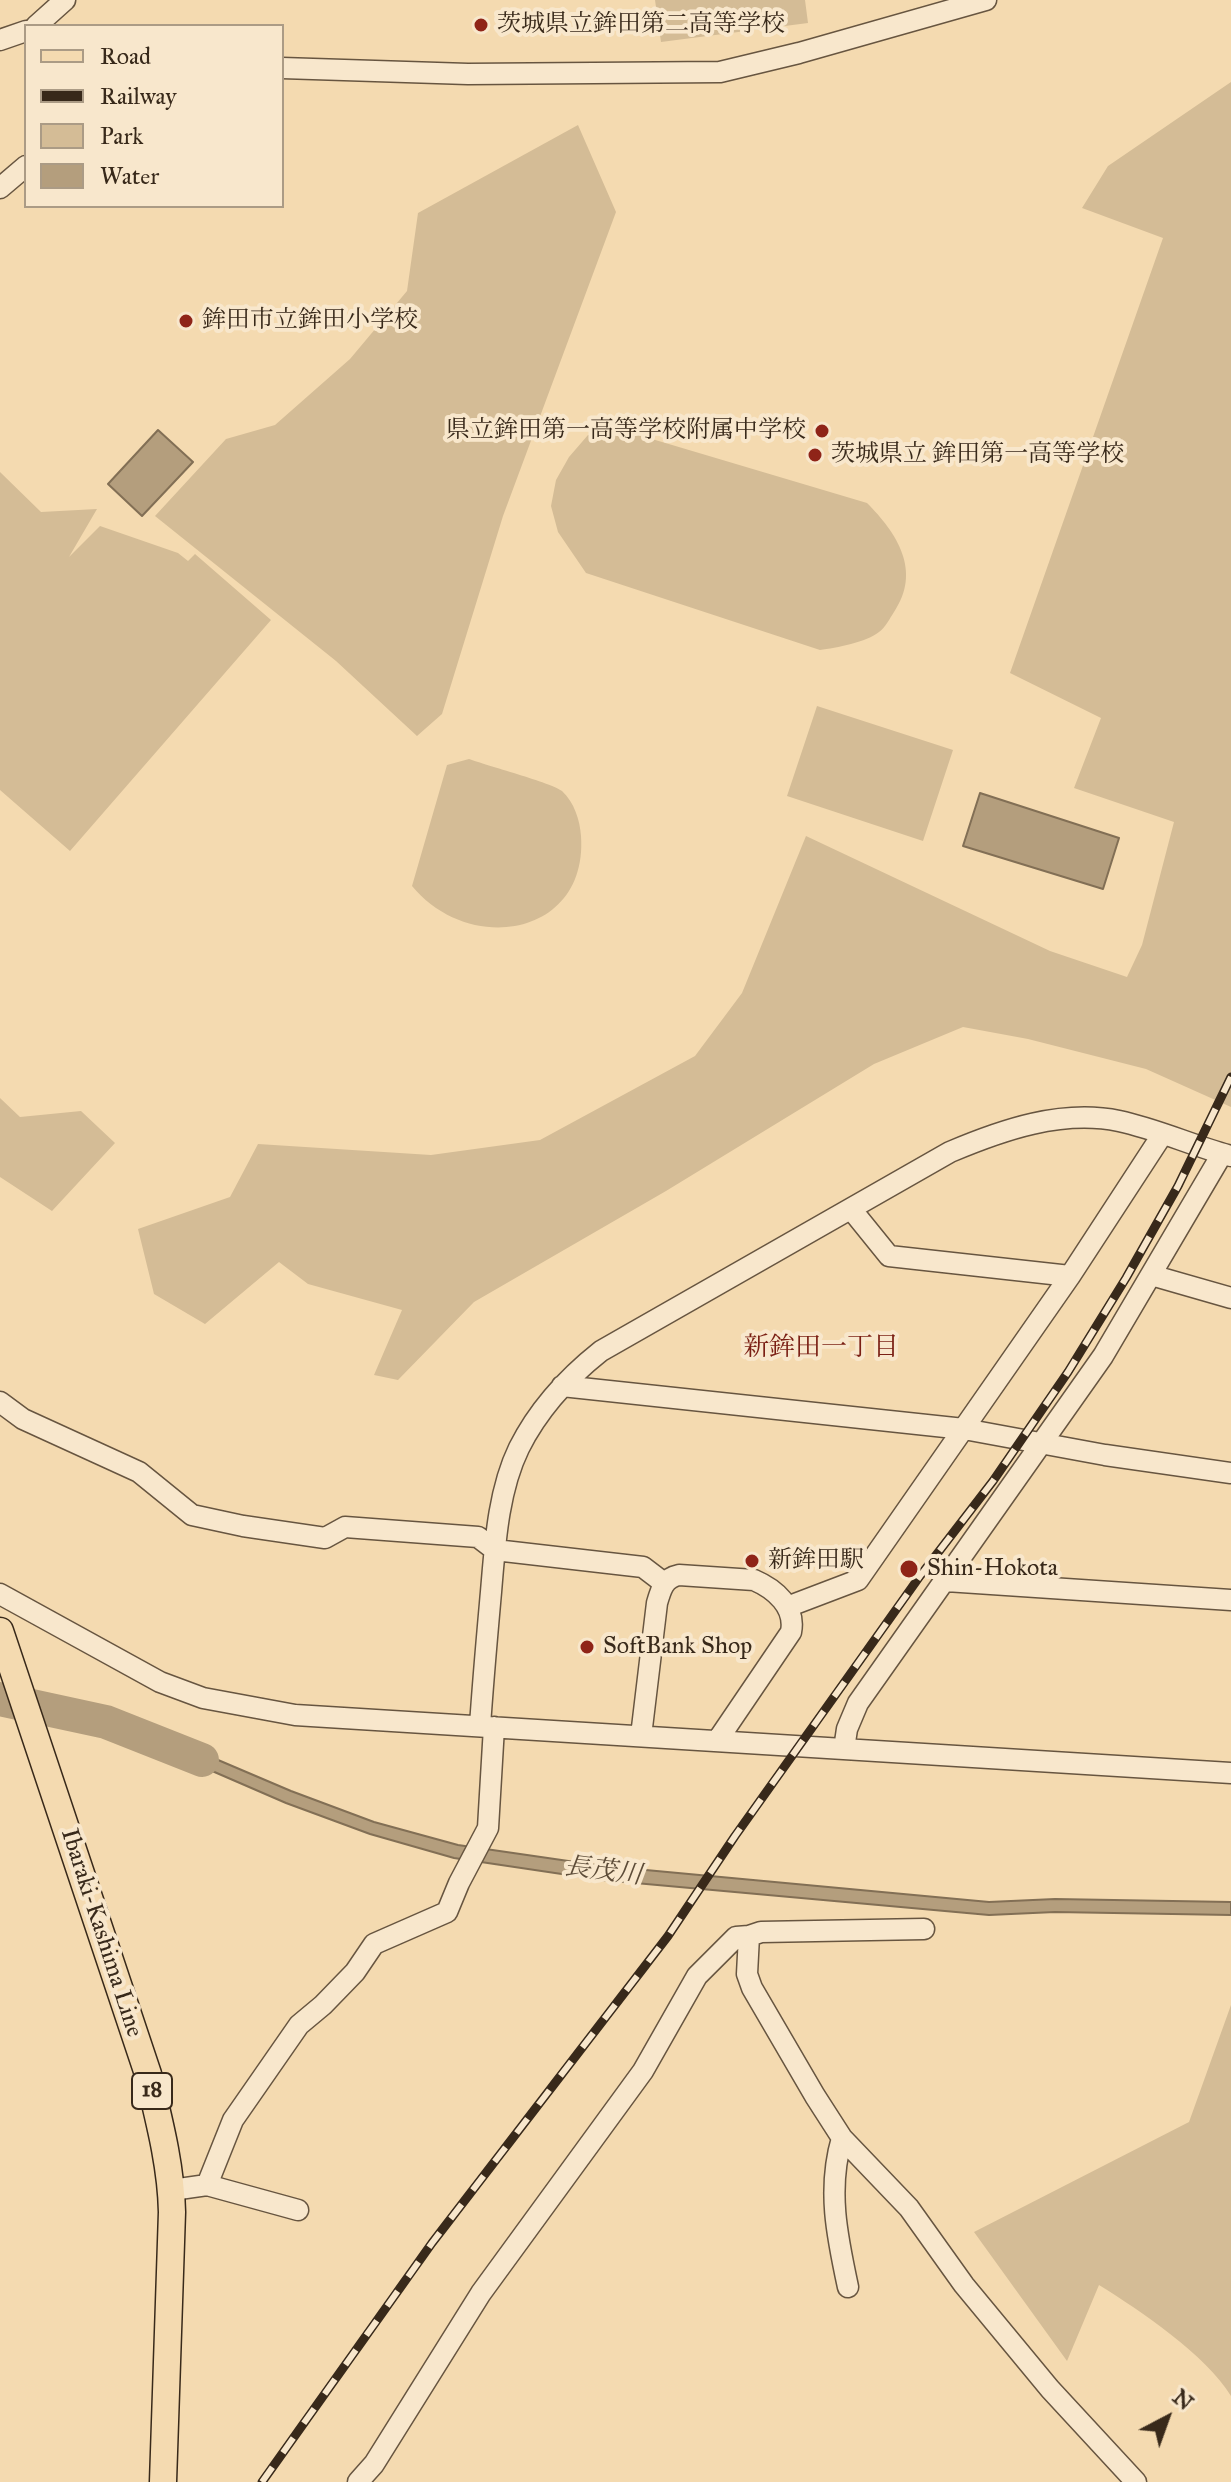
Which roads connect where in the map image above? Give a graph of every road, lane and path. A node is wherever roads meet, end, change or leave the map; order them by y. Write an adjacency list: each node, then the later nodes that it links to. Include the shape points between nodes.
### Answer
1 (65, 0): 3 (street)
2 (986, 0): 6 (street, via 720,72 468,74)
3 (38, 24)
4 (24, 32): 5 (street)
5 (0, 40)
6 (284, 68)
7 (24, 168): 8 (street)
8 (0, 188)
9 (1162, 1135): 10 (street); 11 (street, via 1093,1118 1017,1127 950,1152); 13 (street)
10 (1226, 1155): 12 (street)
11 (851, 1209): 13 (street, via 889,1256); 15 (street, via 601,1351)
12 (1151, 1275): 14 (street); 18 (street)
13 (1070, 1276): 17 (street)
14 (1231, 1298)
15 (562, 1386): 17 (street); 20 (street, via 517,1452)
16 (0, 1402): 20 (street, via 23,1419 139,1472 192,1515 325,1538 345,1527 478,1537)
17 (964, 1429): 18 (street); 25 (street, via 858,1580)
18 (1041, 1445): 19 (street); 21 (street)
19 (1231, 1473)
20 (495, 1550): 22 (street, via 643,1567); 27 (street)
21 (946, 1581): 24 (street); 30 (street, via 858,1703)
22 (664, 1583): 25 (street, via 679,1575 754,1580 774,1591); 28 (street)
23 (0, 1594): 27 (street, via 109,1656 203,1698 295,1715)
24 (1231, 1600)
25 (787, 1607): 29 (street, via 791,1632)
26 (5, 1651): 36 (main road, Ibaraki-Kashima Line / 18, via 148,2074)
27 (487, 1726): 28 (street); 35 (street, via 488,1828 447,1912 374,1944 355,1972 299,2025 233,2120)
28 (641, 1736): 29 (street)
29 (717, 1741): 30 (street)
30 (844, 1749): 31 (street)
31 (1231, 1773)
32 (924, 1929): 33 (street)
33 (749, 1936): 34 (street, via 747,1974 752,1988); 40 (street, via 736,1937 697,1976 643,2071 481,2293)
34 (842, 2138): 38 (street, via 833,2210); 41 (street, via 909,2208 1050,2389)
35 (207, 2185): 36 (street); 37 (street)
36 (172, 2190): 39 (main road, Ibaraki-Kashima Line / 18)
37 (298, 2210)
38 (848, 2287)
39 (163, 2482)
40 (358, 2482)
41 (1136, 2482)

